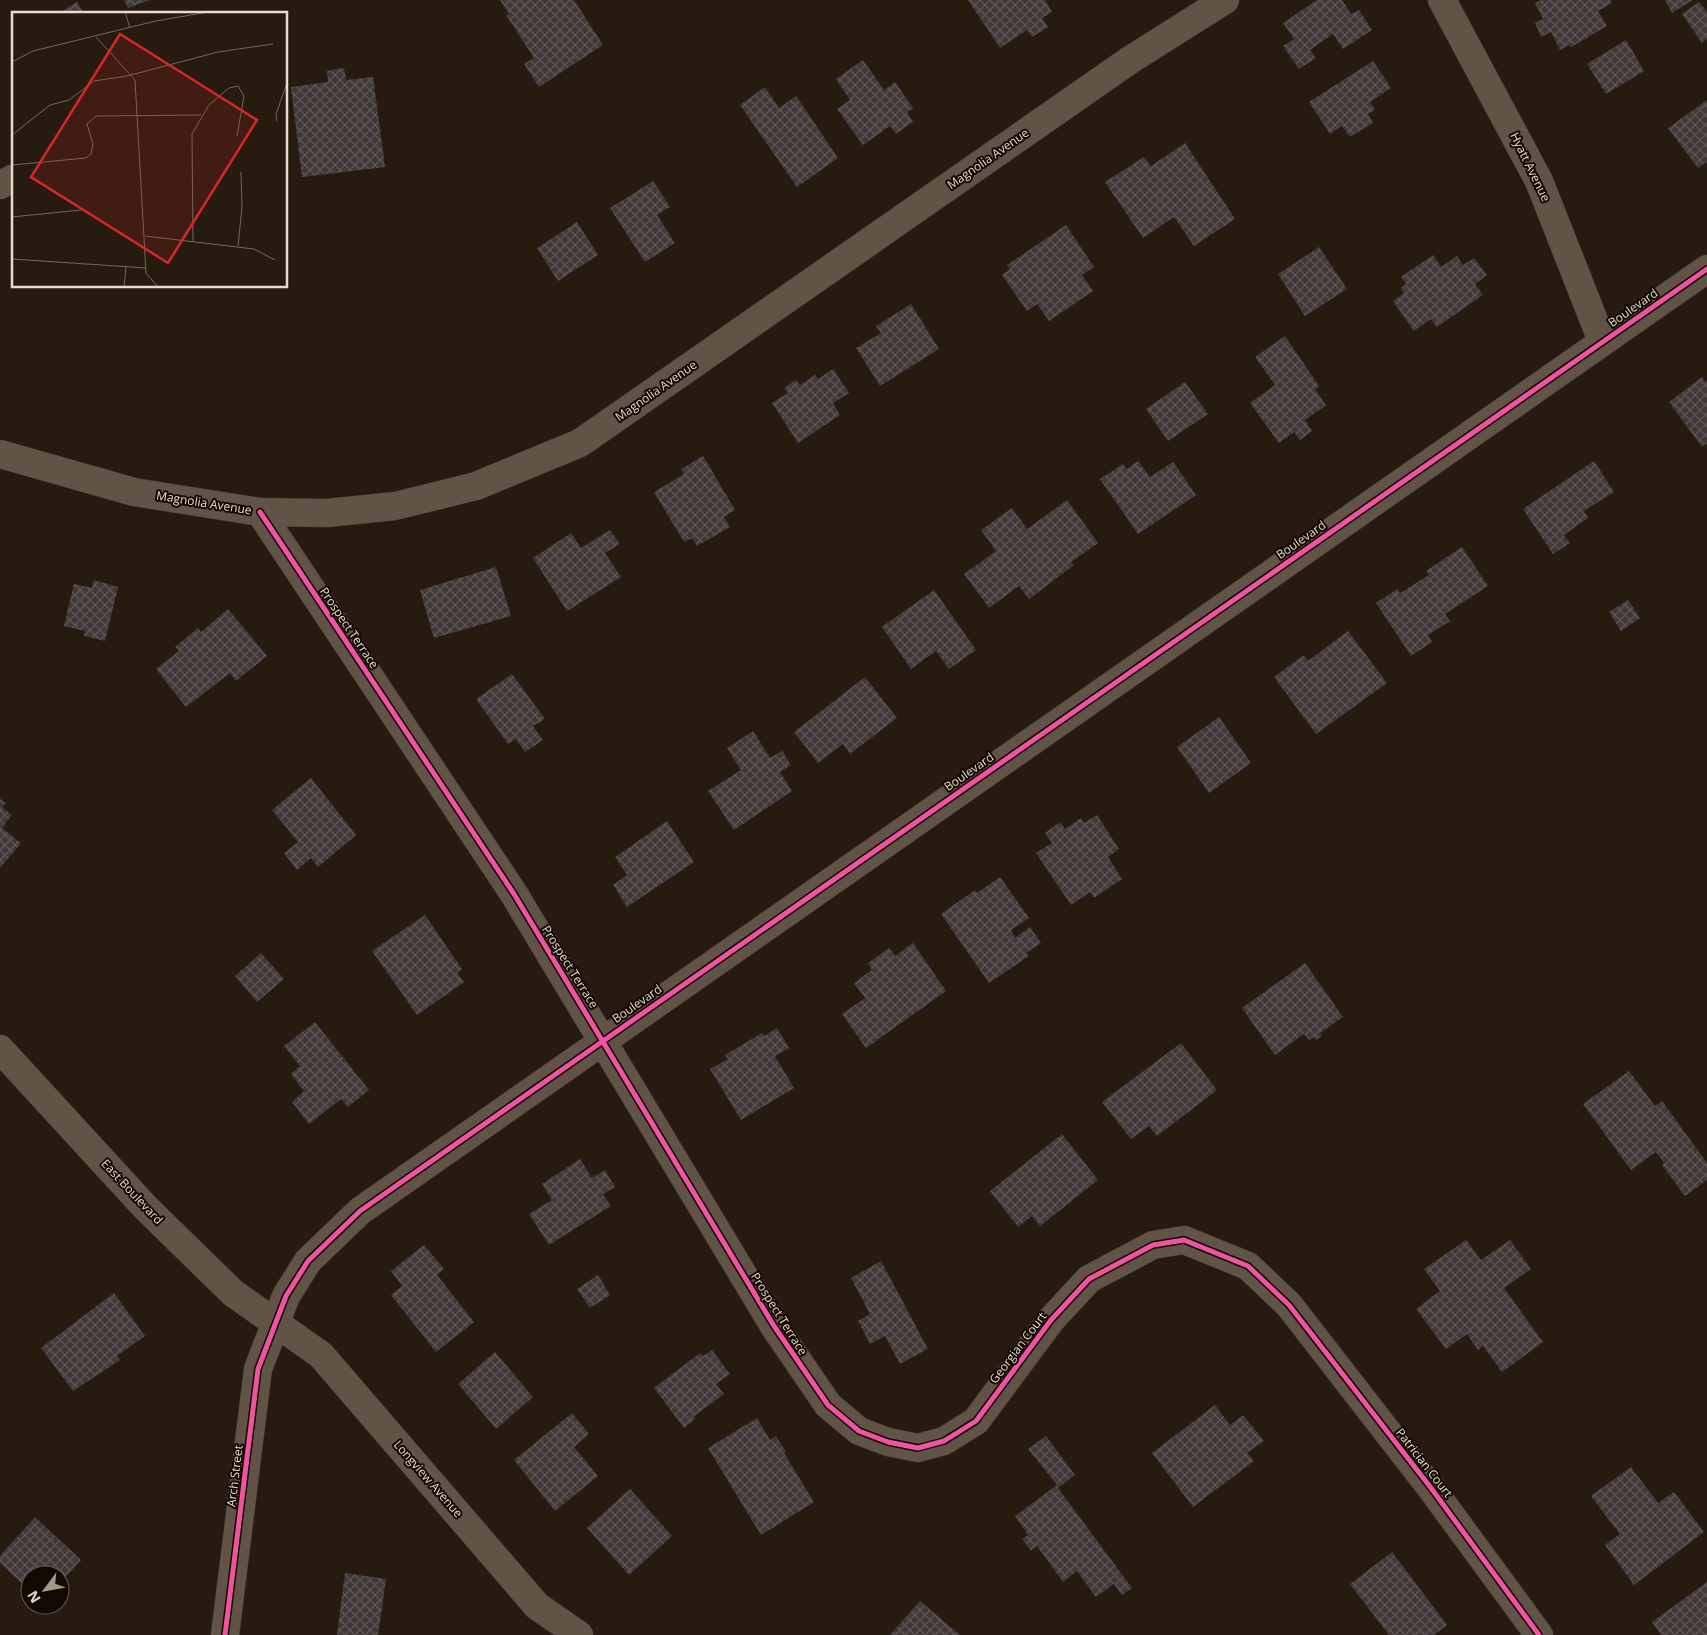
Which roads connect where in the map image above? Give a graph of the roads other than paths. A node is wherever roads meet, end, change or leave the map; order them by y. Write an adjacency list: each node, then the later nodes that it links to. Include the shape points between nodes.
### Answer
1 (1224, 0): 8 (street, Magnolia Avenue, via 1130,60 580,443 476,486 395,506 326,513)
2 (1442, 0): 6 (street, Hyatt Avenue, via 1539,181)
3 (12, 179): 4 (street)
4 (0, 185)
5 (1707, 269): 6 (street, Boulevard)
6 (1602, 341): 9 (street, Boulevard)
7 (0, 454): 8 (street, Magnolia Avenue, via 134,492)
8 (260, 512): 9 (street, Prospect Terrace, via 514,894)
9 (604, 1040): 12 (street, Boulevard, via 360,1211 308,1261 286,1296); 13 (street, Prospect Terrace, via 774,1326 828,1405 859,1431 888,1442)
10 (0, 1049): 12 (street, East Boulevard, via 152,1214 233,1293)
11 (1289, 1305): 13 (street, Georgian Court, via 1248,1266 1184,1240 1153,1245 1089,1280 1052,1320 976,1421 944,1441); 16 (street, Patrician Court, via 1431,1488)
12 (276, 1323): 14 (street, Arch Street, via 258,1369); 15 (street, Longview Avenue, via 321,1354 537,1606)
13 (918, 1448)
14 (225, 1635)
15 (579, 1635)
16 (1539, 1635)

